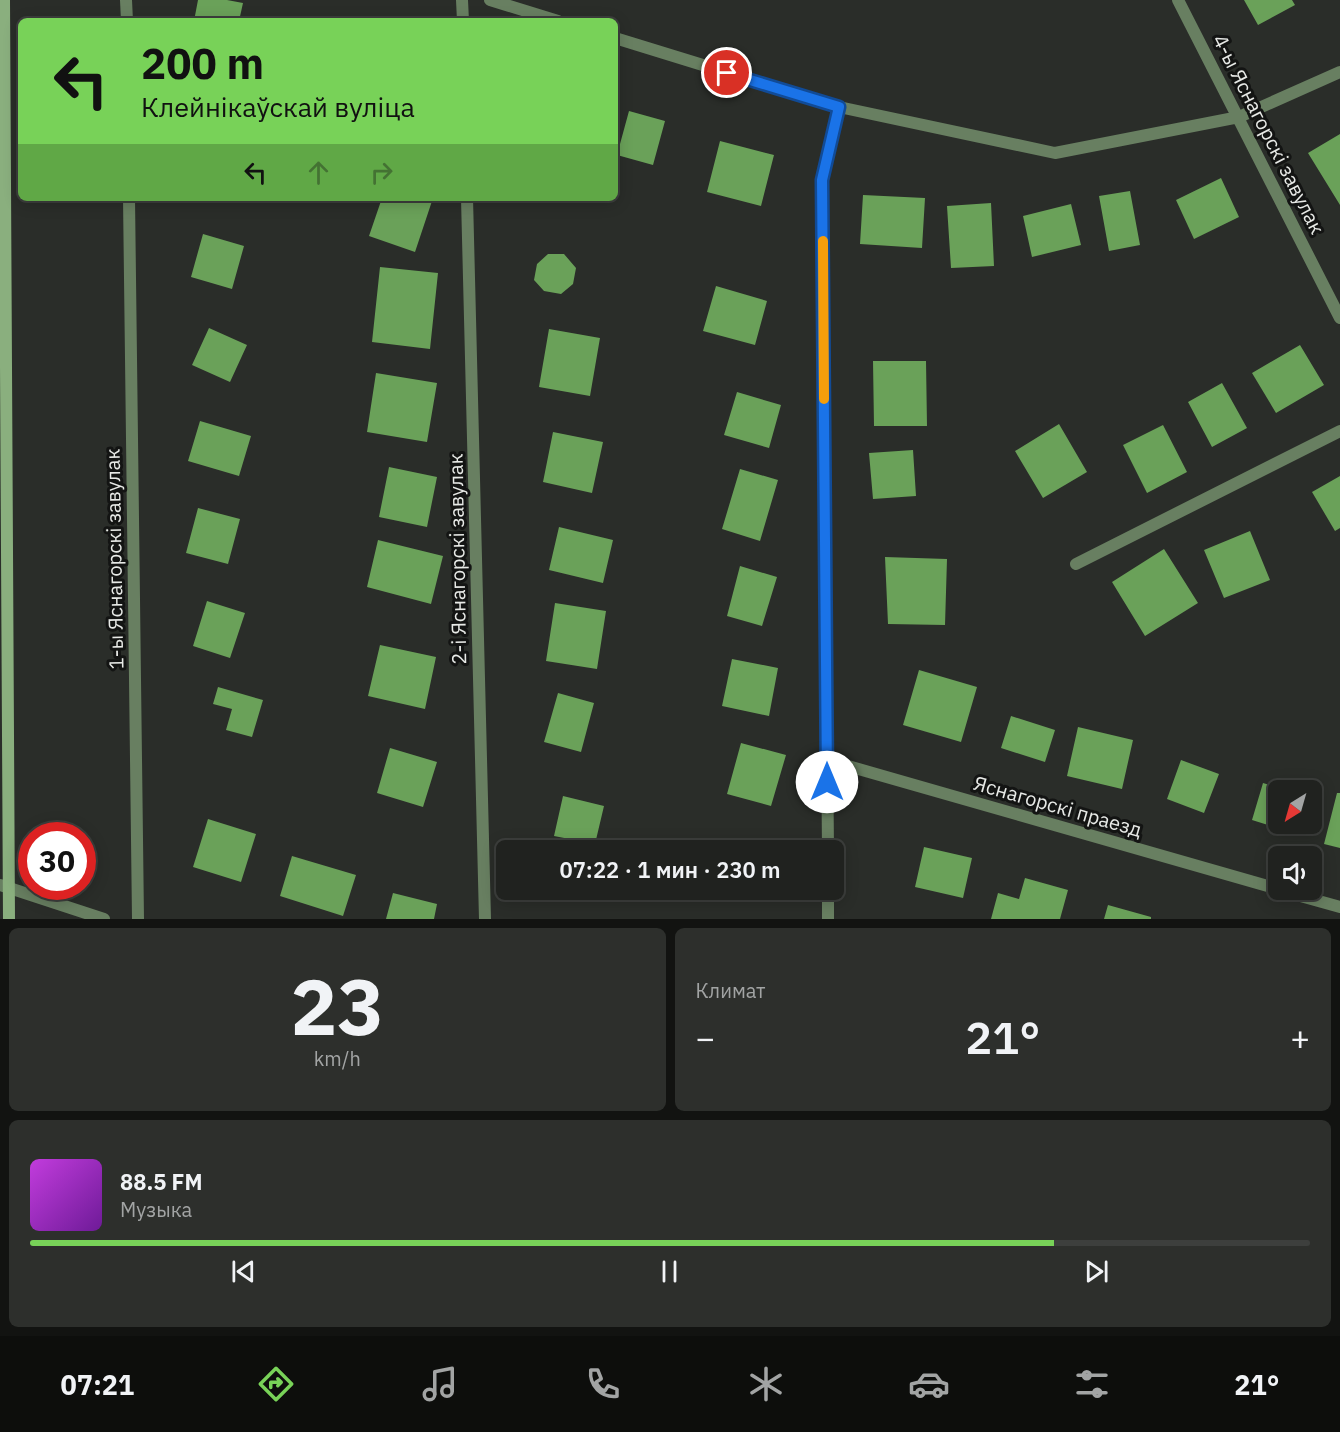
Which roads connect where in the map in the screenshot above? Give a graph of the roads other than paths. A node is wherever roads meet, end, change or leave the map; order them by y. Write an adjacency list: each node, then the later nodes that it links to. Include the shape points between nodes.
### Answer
1 (4, 0): 20 (main road)
2 (126, 0): 6 (street)
3 (462, 0): 7 (street)
4 (490, 0): 8 (street)
5 (1178, 0): 12 (street, 4-ы Яснагорскі завулак)
6 (127, 18)
7 (463, 18)
8 (548, 18)
9 (618, 39): 11 (street)
10 (1340, 72): 12 (street)
11 (839, 107): 12 (street, via 1055,153); 18 (street, via 822,180)
12 (1239, 117): 15 (street, 4-ы Яснагорскі завулак)
13 (129, 201): 27 (street, 1-ы Яснагорскі завулак)
14 (467, 201): 28 (street, 2-і Яснагорскі завулак)
15 (1340, 318)
16 (1340, 431): 17 (street)
17 (1076, 564)
18 (827, 760): 19 (street); 21 (street, Яснагорскі праезд)
19 (828, 840)
20 (5, 886): 25 (main road); 26 (street)
21 (1268, 886)
22 (828, 900): 29 (street)
23 (1316, 900): 24 (street, Яснагорскі праезд)
24 (1340, 907)
25 (9, 919)
26 (104, 919)
27 (138, 919)
28 (485, 919)
29 (828, 919)

